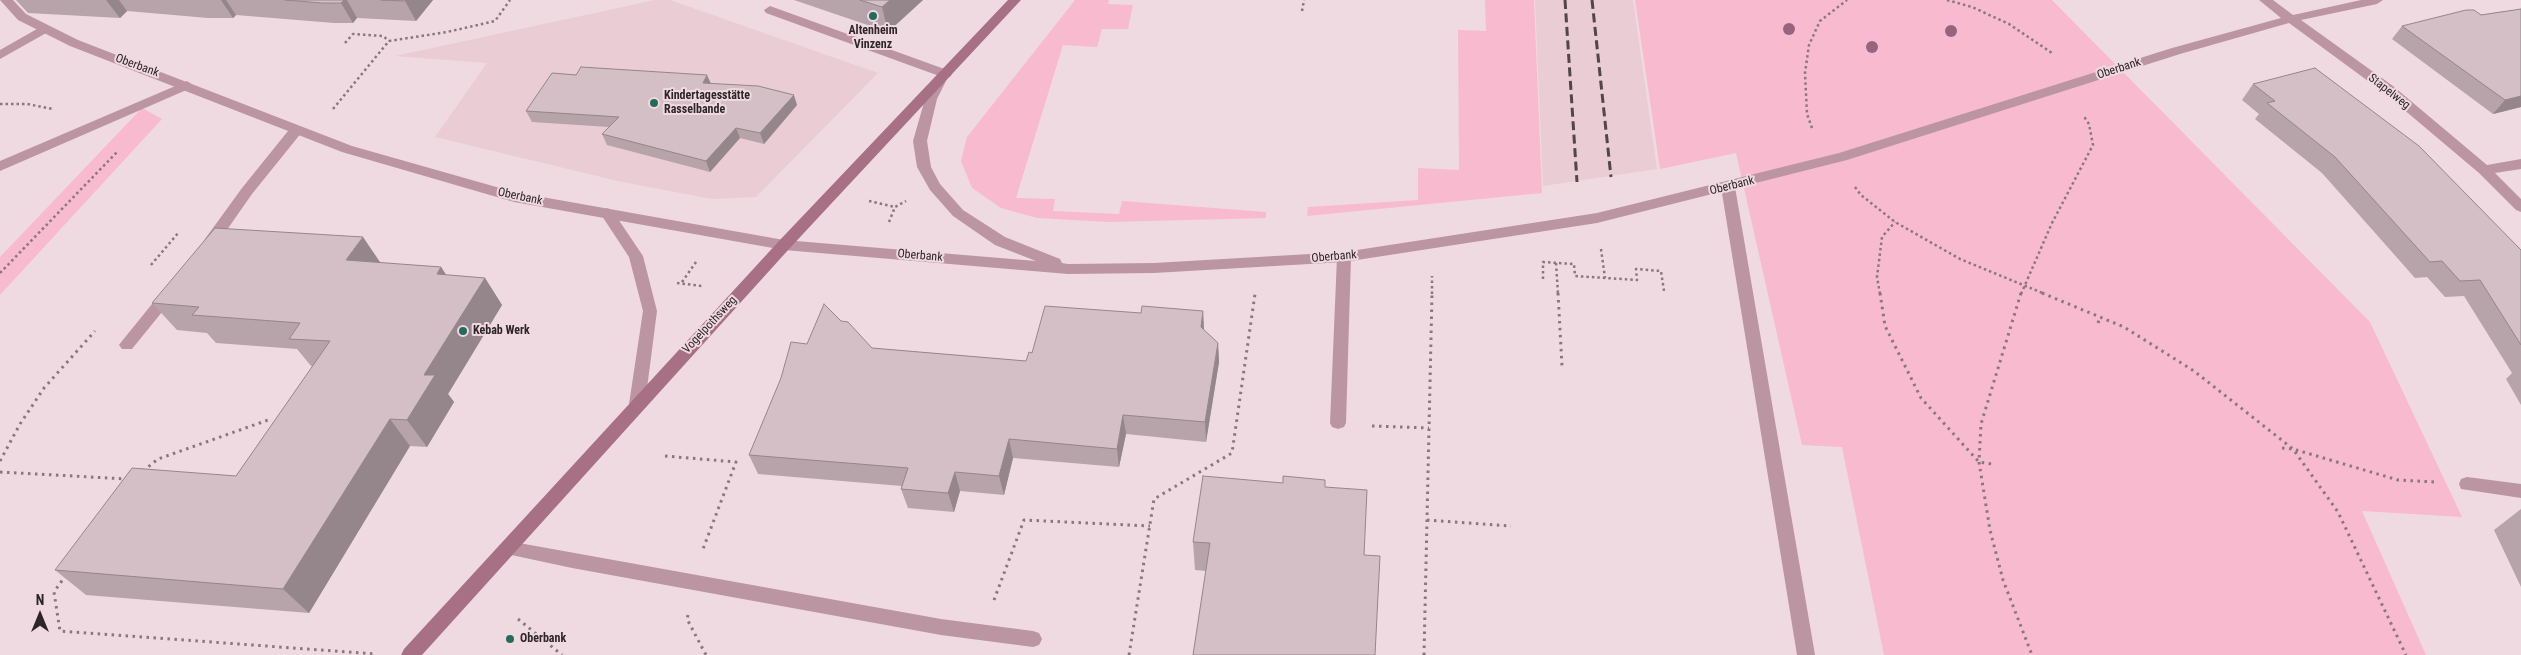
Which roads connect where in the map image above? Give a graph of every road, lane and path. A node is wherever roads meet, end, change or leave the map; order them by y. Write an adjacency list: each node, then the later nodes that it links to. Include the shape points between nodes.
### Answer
1 (6, 0): 12 (street, Oberbank, via 22,16)
2 (510, 0): 13 (path, via 495,20 447,32)
3 (1014, 0): 17 (street, Vogelpothsweg)
4 (1304, 0): 10 (path)
5 (1846, 0): 21 (path, via 1820,20 1809,45 1805,73 1806,114)
6 (1947, 0): 15 (path, via 2009,24)
7 (2265, 0): 11 (street, Stapelweg)
8 (2377, 0): 11 (street, Oberbank)
9 (770, 10): 17 (street)
10 (1302, 10)
11 (2290, 19): 26 (street, Stapelweg, via 2388,89); 27 (street, Oberbank, via 2176,51 1842,157)
12 (44, 29): 16 (street); 18 (street, Oberbank)
13 (389, 40): 14 (path, via 383,36 352,34); 19 (path)
14 (345, 43)
15 (2052, 53)
16 (0, 55)
17 (944, 76): 37 (street, Vogelpothsweg); 45 (street, Oberbank, via 931,99 920,141 924,167 935,187 958,213 1000,241)
18 (187, 85): 22 (street, Oberbank); 25 (street)
19 (334, 109)
20 (2083, 115): 49 (path, via 2089,124 2093,146)
21 (1812, 128)
22 (297, 129): 33 (street, Oberbank, via 347,149 514,197); 39 (street)
23 (120, 149): 46 (path)
24 (2521, 164): 26 (street)
25 (0, 166)
26 (2484, 170): 32 (street, Stapelweg)
27 (1728, 187): 38 (street, Oberbank, via 1597,218); 88 (street)
28 (1855, 187): 34 (path)
29 (866, 200): 31 (path)
30 (909, 200): 31 (path)
31 (896, 207): 35 (path)
32 (2521, 207)
33 (607, 213): 37 (street, Oberbank); 57 (street, via 636,256 650,311)
34 (1895, 222): 49 (path, via 1960,258); 65 (path, via 1882,237 1877,277 1885,326 1921,398)
35 (887, 226)
36 (181, 229): 44 (path)
37 (784, 244): 45 (street, Oberbank); 57 (street, Vogelpothsweg)
38 (1433, 245): 40 (street, Oberbank); 60 (path)
39 (199, 256)
40 (1344, 257): 42 (street, Oberbank); 59 (street)
41 (696, 262): 50 (path, via 682,282)
42 (1276, 262): 45 (street, Oberbank); 73 (path, via 1254,296 1232,453 1154,500)
43 (1556, 263): 48 (path, via 1543,262); 51 (path, via 1574,264 1575,276 1637,280 1636,269 1661,270); 56 (path)
44 (149, 268)
45 (1068, 269)
46 (0, 273)
47 (181, 278): 55 (street)
48 (1543, 279)
49 (2024, 283): 52 (path); 65 (path, via 1981,424)
50 (705, 286)
51 (1664, 292)
52 (2100, 317): 53 (path); 62 (path, via 2124,327 2194,372)
53 (2098, 323)
54 (98, 329): 64 (path, via 44,388)
55 (127, 344)
56 (1562, 366)
57 (637, 404): 75 (street, Vogelpothsweg)
58 (271, 419): 68 (path, via 158,460)
59 (1338, 423): 60 (path)
60 (1429, 428): 72 (path)
61 (2282, 448): 62 (path)
62 (2293, 449): 69 (path, via 2398,480); 90 (path, via 2338,512)
63 (665, 456): 76 (path, via 736,462)
64 (0, 461)
65 (1979, 462): 66 (path); 89 (path, via 1990,530 2003,580)
66 (1992, 464)
67 (0, 472): 70 (path, via 133,479)
68 (139, 474)
69 (2467, 484): 71 (street)
70 (128, 487)
71 (2521, 491)
72 (1427, 520): 74 (path); 87 (path)
73 (1150, 526): 80 (path, via 1024,520); 86 (path)
74 (1511, 526)
75 (508, 548): 80 (street, via 572,562); 83 (street, Vogelpothsweg)
76 (702, 553)
77 (71, 568): 82 (path, via 54,592 60,631)
78 (690, 610): 85 (path, via 687,619)
79 (518, 619): 84 (path)
80 (981, 632): 81 (street)
81 (1033, 638)
82 (379, 654)
83 (410, 655)
84 (562, 655)
85 (706, 655)
86 (1129, 655)
87 (1424, 655)
88 (1806, 655)
89 (2032, 655)
90 (2406, 655)

